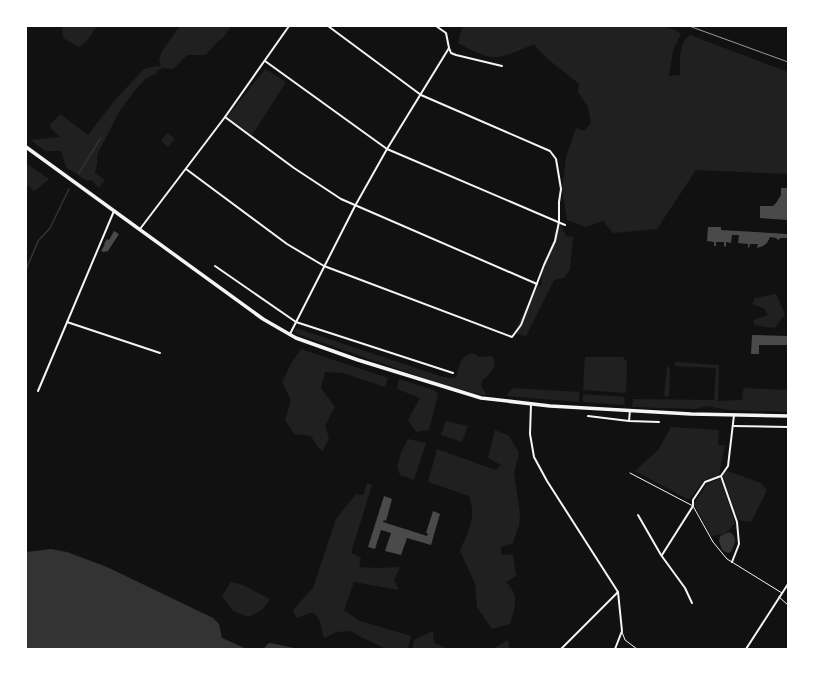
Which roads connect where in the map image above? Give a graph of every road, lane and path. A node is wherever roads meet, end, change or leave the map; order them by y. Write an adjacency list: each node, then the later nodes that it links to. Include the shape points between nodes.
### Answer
1 (289, 26): 5 (street)
2 (328, 26): 7 (street)
3 (436, 26): 4 (street, via 446,33)
4 (449, 48): 6 (street, via 451,53 456,55); 7 (street)
5 (265, 61): 8 (street); 10 (street)
6 (502, 66)
7 (421, 95): 10 (street); 14 (street, via 550,151 556,159 561,189)
8 (225, 117): 11 (street); 12 (street, via 294,168)
9 (26, 147): 13 (main road)
10 (386, 150): 12 (street); 14 (street)
11 (186, 169): 16 (street); 18 (street, via 287,244)
12 (355, 206): 18 (street); 19 (street)
13 (114, 211): 16 (main road); 20 (street)
14 (559, 222): 15 (street); 19 (street, via 556,241)
15 (565, 225)
16 (139, 230): 22 (main road, via 263,320)
17 (215, 266): 21 (street)
18 (324, 266): 19 (street, via 512,337 521,325); 21 (street)
19 (537, 284)
20 (67, 322): 23 (street); 25 (street)
21 (296, 322): 22 (street); 24 (street)
22 (289, 335): 26 (main road, via 358,360 481,398)
23 (160, 353)
24 (453, 374)
25 (38, 391)
26 (530, 404): 27 (main road); 42 (street, via 530,434 534,458)
27 (630, 410): 28 (main road); 31 (street)
28 (734, 415): 30 (main road); 33 (street)
29 (588, 416): 31 (street)
30 (788, 416)
31 (629, 421): 32 (street)
32 (659, 422)
33 (734, 426): 34 (street); 36 (street, via 728,466)
34 (788, 427)
35 (630, 473): 37 (lane)
36 (721, 476): 37 (street, via 705,482 693,500); 40 (street, via 737,522 739,544)
37 (693, 506): 39 (street); 40 (lane, via 713,542)
38 (638, 516): 39 (street)
39 (662, 555): 45 (street, via 685,588)
40 (732, 562): 43 (lane)
41 (788, 584): 43 (street)
42 (618, 592): 47 (street); 48 (street)
43 (782, 593): 44 (street)
44 (779, 596): 46 (lane); 51 (street)
45 (692, 603)
46 (788, 605)
47 (622, 631): 49 (street); 50 (lane, via 625,640)
48 (561, 649)
49 (615, 649)
50 (637, 649)
51 (746, 649)

